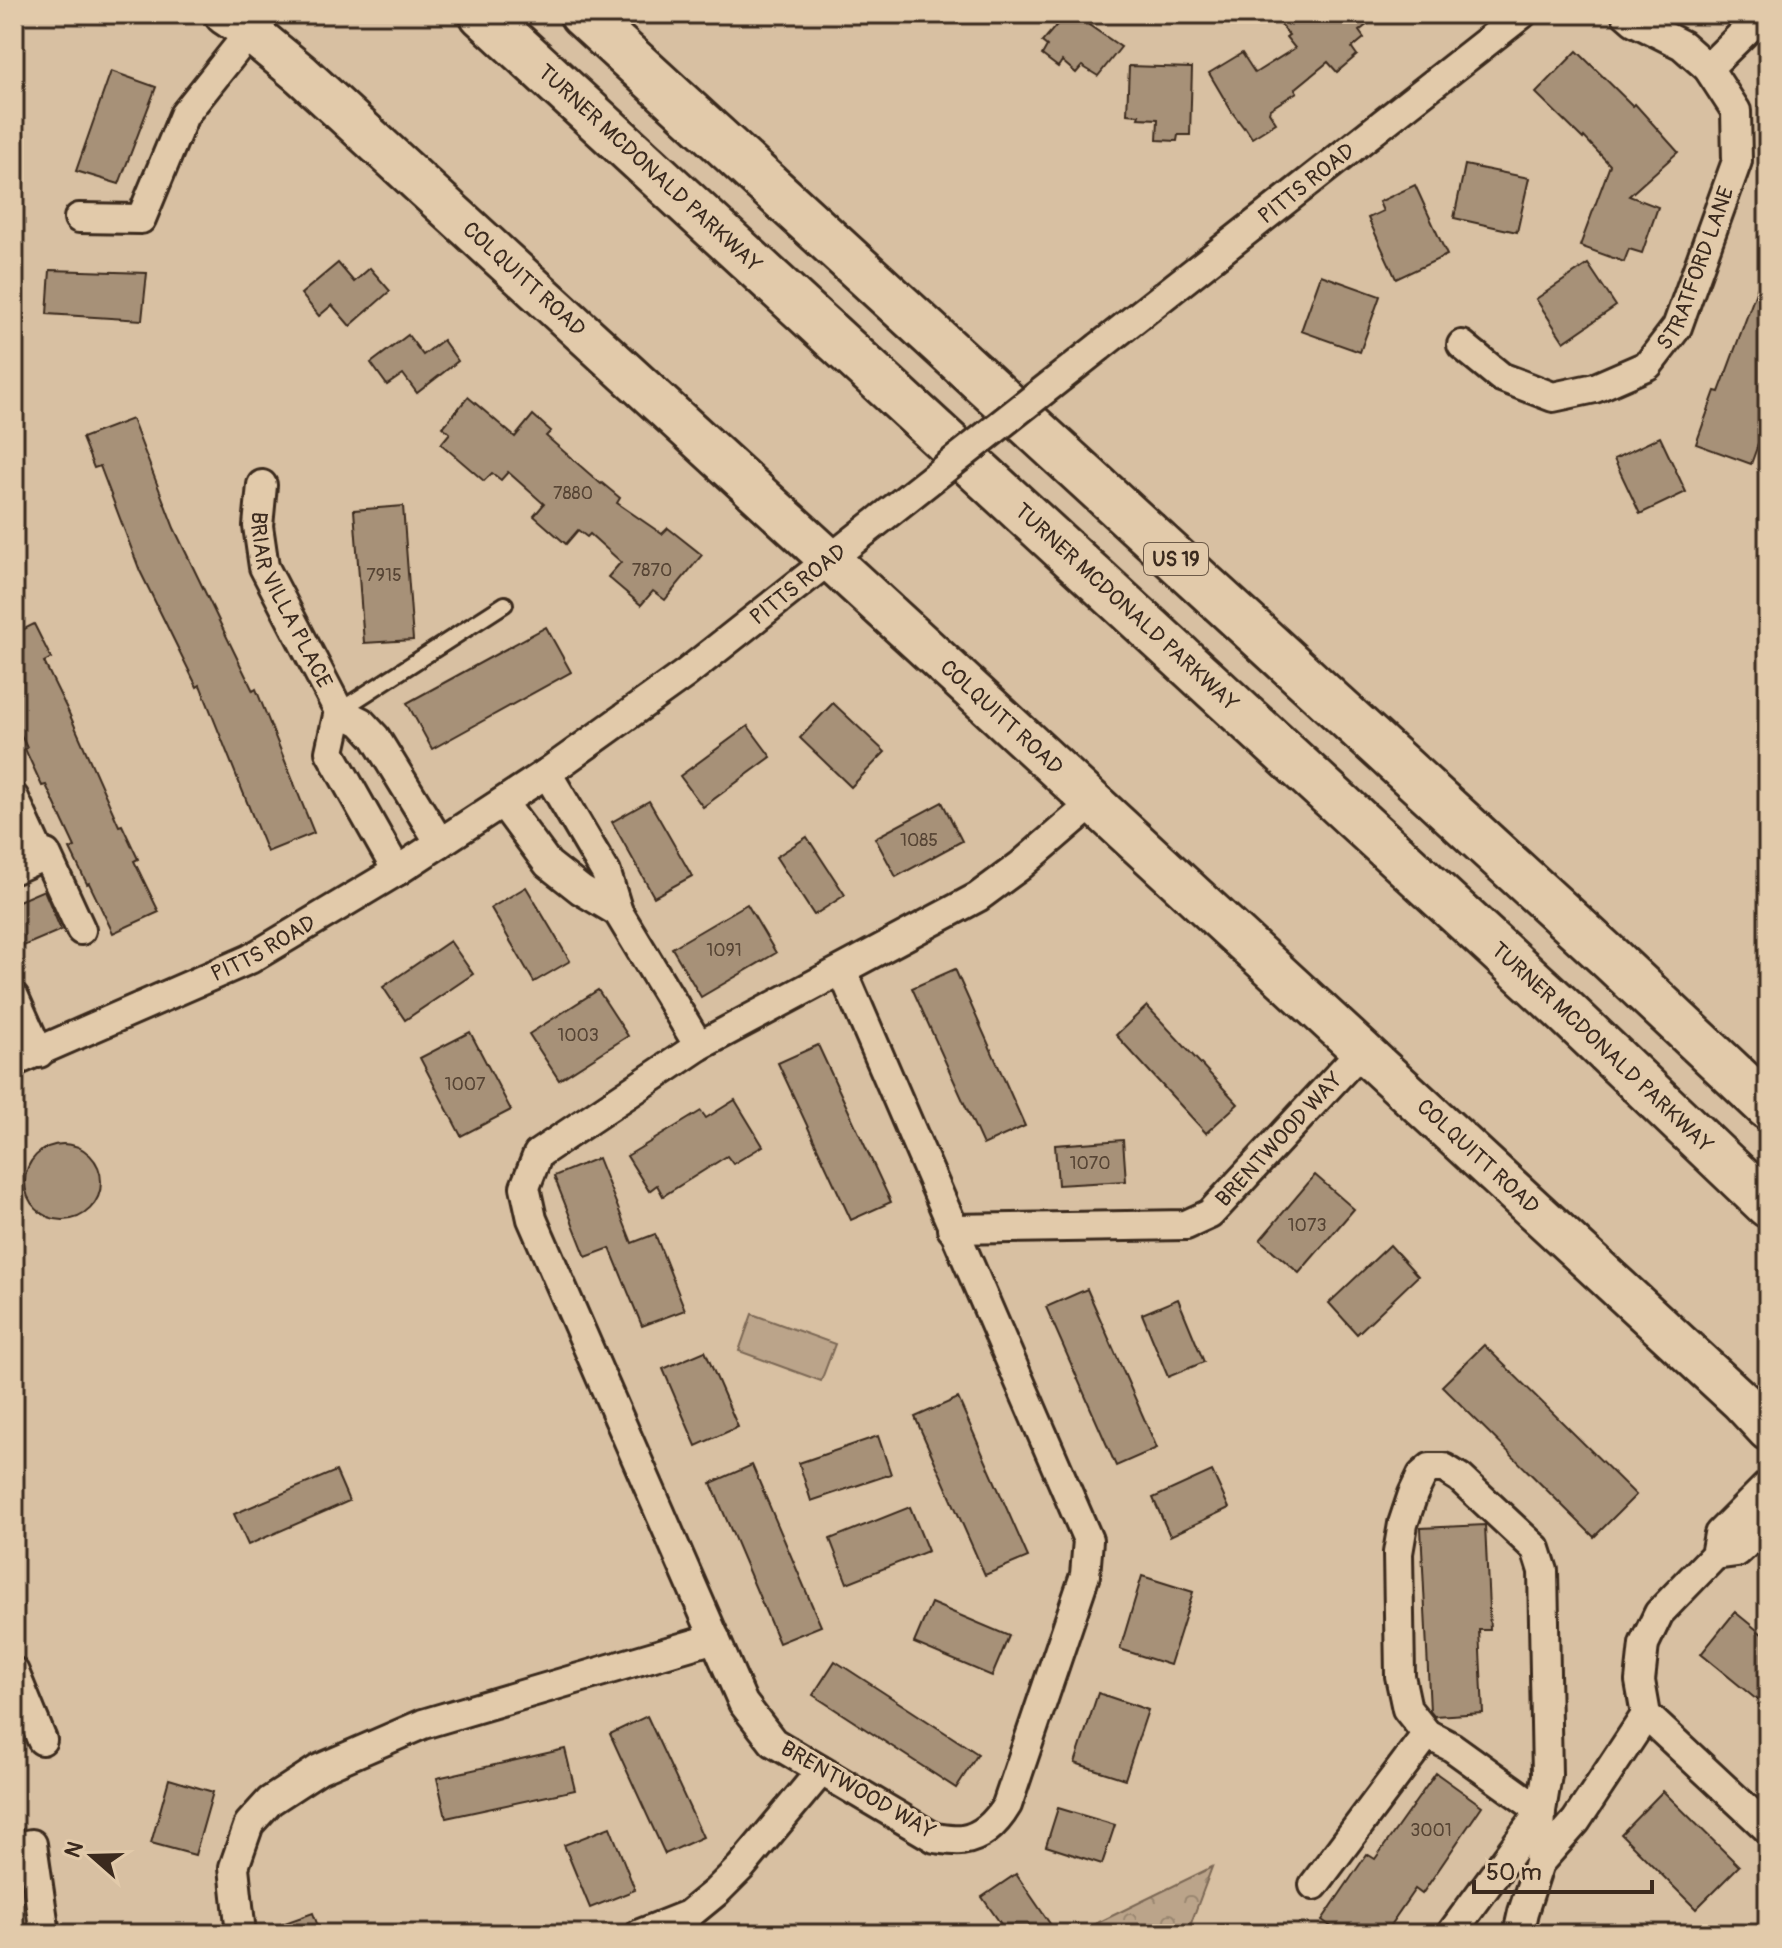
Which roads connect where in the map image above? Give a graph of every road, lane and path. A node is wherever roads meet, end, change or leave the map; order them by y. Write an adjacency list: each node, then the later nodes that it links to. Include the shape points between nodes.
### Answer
1 (482, 14): 30 (highway, TURNER MCDONALD PARKWAY, via 1567,1013)
2 (582, 14): 29 (highway, US 19)
3 (1522, 14): 11 (street, PITTS ROAD, bridge)
4 (1626, 14): 7 (street, STRATFORD LANE, via 1682,45)
5 (1763, 14): 7 (street)
6 (238, 23): 8 (street, via 184,115 141,219); 11 (street, COLQUITT ROAD, via 301,74)
7 (1708, 68): 9 (street, STRATFORD LANE, via 1736,111 1737,161 1677,327 1648,365 1595,388 1553,397 1501,377)
8 (79, 218)
9 (1462, 345)
10 (262, 485): 13 (street, BRIAR VILLA PLACE, via 258,526 264,567)
11 (830, 559): 14 (street, PITTS ROAD, via 685,674); 16 (street, COLQUITT ROAD)
12 (505, 604): 13 (lane)
13 (339, 711): 18 (street, BRIAR VILLA PLACE, via 375,737); 21 (street, BRIAR VILLA PLACE, via 330,752)
14 (547, 773): 17 (street, PITTS ROAD); 22 (street, via 606,873)
15 (14, 798): 19 (street)
16 (1094, 802): 24 (street, BRENTWOOD WAY, via 978,897); 27 (street, COLQUITT ROAD)
17 (503, 803): 18 (street, PITTS ROAD); 22 (street, via 548,864)
18 (440, 843): 21 (street, PITTS ROAD)
19 (41, 857): 20 (street); 23 (street, via 46,854)
20 (14, 869)
21 (397, 871): 28 (street, PITTS ROAD, via 250,959)
22 (618, 912): 26 (street)
23 (81, 930)
24 (842, 970): 26 (street, BRENTWOOD WAY); 31 (street, BRENTWOOD WAY)
25 (14, 997): 28 (street)
26 (699, 1046): 36 (street, BRENTWOOD WAY, via 538,1154 525,1187 532,1219)
27 (1363, 1049): 31 (street, BRENTWOOD WAY, via 1210,1214 1186,1225); 32 (street, COLQUITT ROAD)
28 (26, 1057)
29 (1768, 1107)
30 (1768, 1205)
31 (952, 1229): 41 (street, BRENTWOOD WAY, via 1088,1540 1085,1575 1007,1805 985,1831 961,1840 935,1838)
32 (1768, 1430)
33 (1768, 1485): 35 (street, via 1719,1534)
34 (1768, 1523): 35 (street, via 1737,1552)
35 (1715, 1555): 38 (street, via 1659,1613 1644,1644 1640,1681)
36 (715, 1638): 41 (street, BRENTWOOD WAY, via 743,1703 773,1742); 48 (street, via 423,1724 319,1769 270,1801 249,1824 234,1867)
37 (14, 1672): 40 (street)
38 (1646, 1715): 43 (street); 45 (street, via 1576,1821)
39 (1427, 1734): 42 (street); 42 (street, via 1407,1709 1400,1676 1398,1553 1422,1475 1430,1468 1444,1468 1536,1549 1543,1571 1547,1775); 46 (street)
40 (42, 1740)
41 (821, 1771): 49 (street, via 716,1892 688,1915)
42 (1541, 1811): 45 (street); 50 (street)
43 (1768, 1829)
44 (14, 1847): 47 (street, via 32,1844)
45 (1539, 1863): 51 (street)
46 (1314, 1885)
47 (45, 1934)
48 (241, 1934)
49 (640, 1934)
50 (1451, 1934)
51 (1518, 1934)

